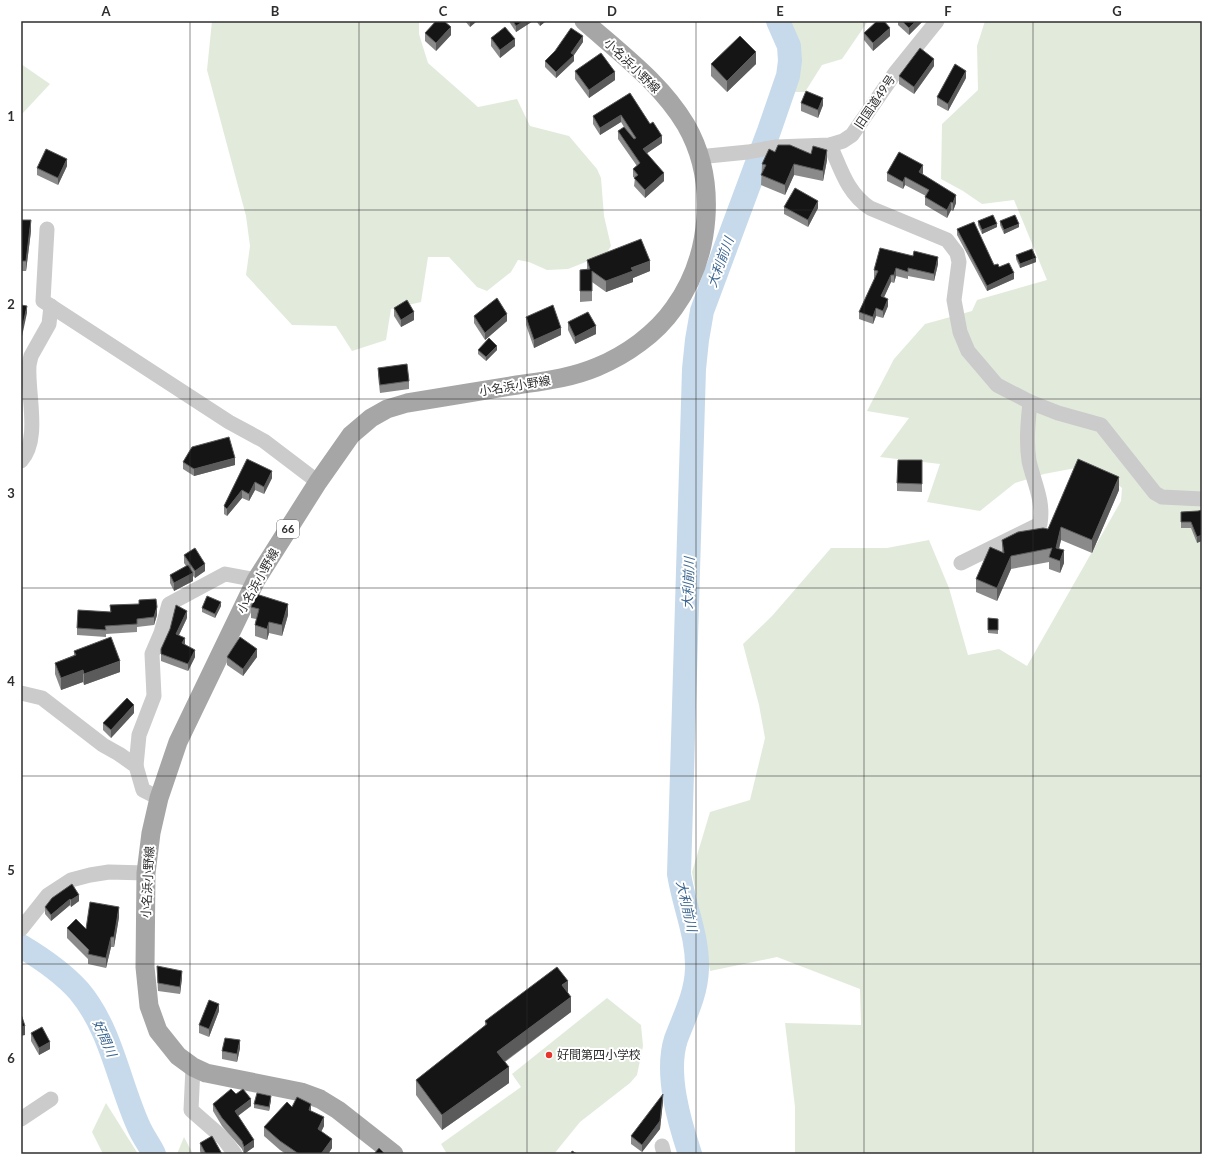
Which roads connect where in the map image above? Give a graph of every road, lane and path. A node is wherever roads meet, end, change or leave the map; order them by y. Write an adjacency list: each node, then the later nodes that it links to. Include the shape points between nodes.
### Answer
1 (584, 21): 4 (main road, 小名浜小野線 / 66, via 646,76 673,107 686,126)
2 (937, 21): 3 (street, 旧国道49号, via 895,72 852,135)
3 (830, 145): 4 (street, 旧国道49号, via 770,148); 7 (street, via 852,192 859,200 870,208 947,240 953,245 959,262 954,308 968,350 997,386)
4 (698, 157): 10 (main road, 小名浜小野線 / 66, via 705,183 706,217 702,246 691,279 674,309 652,333 624,353 597,367 564,378 407,403 387,409 371,418 352,435)
5 (46, 229): 6 (street, via 43,301)
6 (51, 306): 9 (street, via 49,324 31,356 29,365 32,436); 10 (street, via 229,422 264,441)
7 (1030, 402): 11 (street, via 1058,413 1101,424 1155,493 1162,497); 12 (street, via 1027,438 1042,510 1040,524)
8 (21, 438): 9 (street)
9 (24, 457)
10 (318, 482): 13 (main road, 小名浜小野線 / 66)
11 (1202, 499)
12 (961, 563)
13 (256, 580): 15 (street, via 225,574 169,604 152,654 154,696 139,735); 16 (main road, 小名浜小野線 / 66, via 178,742)
14 (21, 693): 15 (street, via 42,698 103,745)
15 (136, 766): 16 (street, via 143,790)
16 (159, 798): 17 (main road, 小名浜小野線 / 66)
17 (146, 873): 18 (street, via 109,872 71,880 48,895); 19 (main road, 小名浜小野線 / 66, via 145,967 149,1006 158,1031 178,1056)
18 (21, 929)
19 (193, 1067): 22 (street, via 191,1110 223,1138); 23 (main road, 小名浜小野線 / 66, via 206,1073 301,1092 320,1099)
20 (51, 1099): 21 (street)
21 (21, 1119)
22 (235, 1154)
23 (394, 1154)

